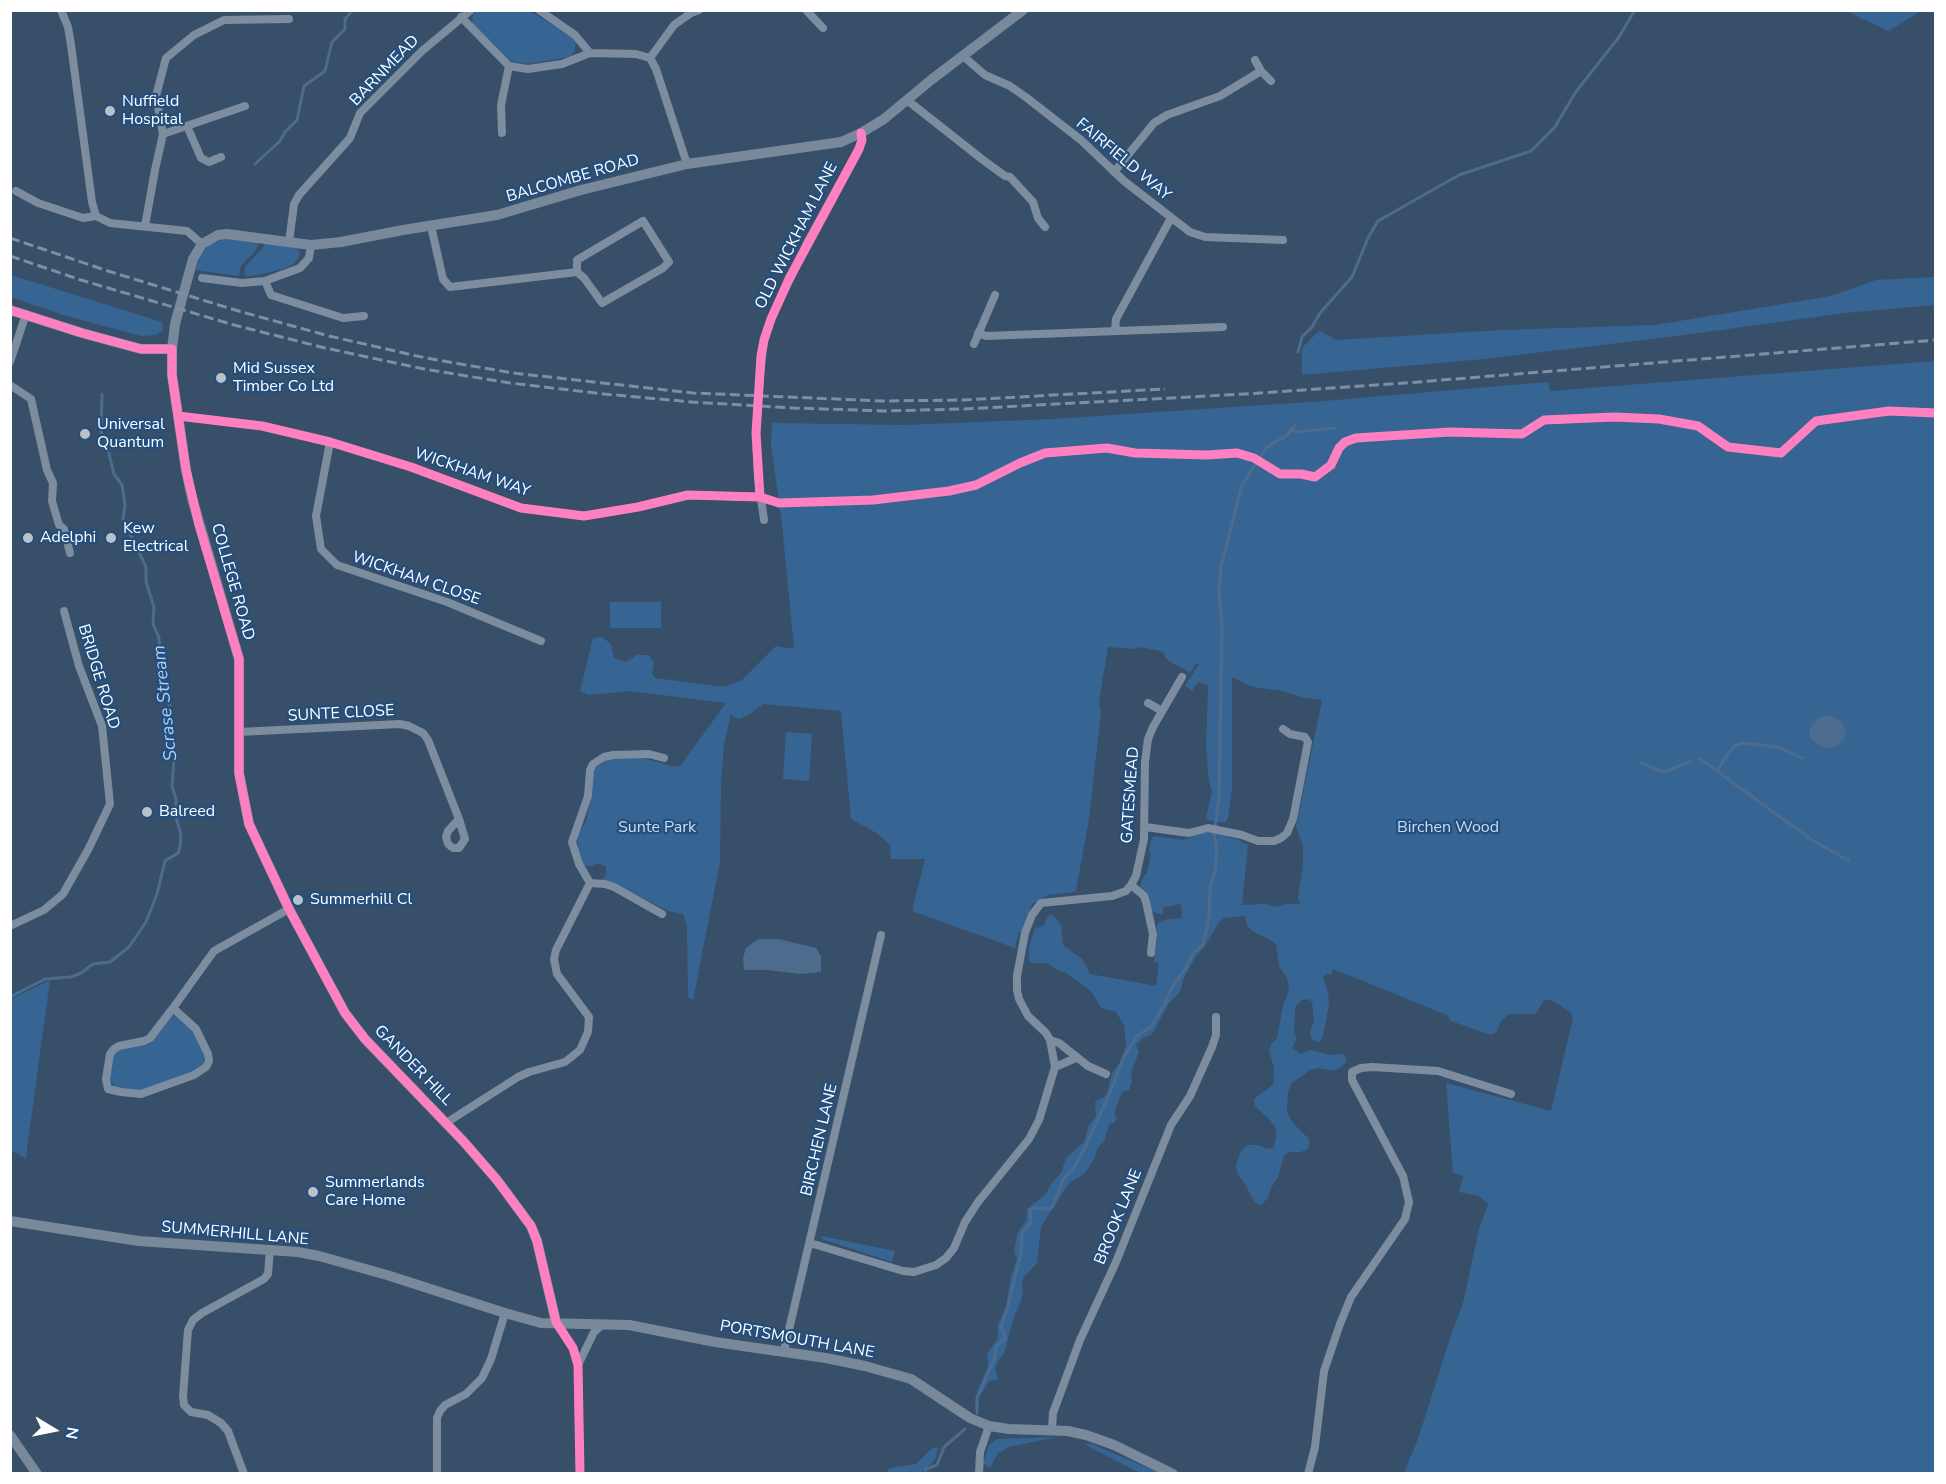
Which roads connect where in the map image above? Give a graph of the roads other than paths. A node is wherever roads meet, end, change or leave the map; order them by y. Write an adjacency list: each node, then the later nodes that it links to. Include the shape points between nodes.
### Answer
1 (61, 10): 27 (street, via 68,27)
2 (471, 10): 7 (street, BARNMEAD)
3 (539, 10): 10 (street, via 575,35)
4 (699, 10): 12 (street, via 674,25)
5 (806, 10): 9 (street)
6 (1023, 10): 11 (street, BALCOMBE ROAD)
7 (461, 17): 14 (street); 33 (street, BARNMEAD, via 360,113 350,138 298,195)
8 (289, 19): 22 (street, via 224,20 194,35 166,58 156,96)
9 (823, 28)
10 (590, 53): 12 (street); 14 (street, via 562,64 528,69)
11 (963, 56): 17 (street, BALCOMBE ROAD); 25 (street, FAIRFIELD WAY, via 985,75 1027,98)
12 (650, 58): 24 (street)
13 (1255, 60): 15 (street)
14 (509, 66): 20 (street, via 501,105)
15 (1261, 71): 16 (street); 25 (street, via 1220,96 1154,123)
16 (1271, 81)
17 (907, 100): 21 (street, BALCOMBE ROAD); 31 (street, via 1010,177 1033,202)
18 (245, 106): 19 (street)
19 (187, 126): 22 (street); 23 (street, via 201,158 209,162)
20 (502, 133)
21 (861, 133): 24 (street, BALCOMBE ROAD, via 822,146); 52 (street, OLD WICKHAM LANE, bridge, via 860,149 807,243 771,319 763,348 756,433)
22 (164, 134): 29 (street)
23 (220, 157)
24 (687, 164): 30 (street, BALCOMBE ROAD, via 497,215)
25 (1114, 172): 28 (street, FAIRFIELD WAY)
26 (16, 191): 27 (street, via 83,218)
27 (96, 216): 29 (street, via 110,223)
28 (1171, 218): 32 (street, FAIRFIELD WAY, via 1205,237); 44 (street, via 1116,319)
29 (145, 226): 34 (street, via 187,231)
30 (431, 226): 35 (street, BALCOMBE ROAD); 36 (street, via 443,279 450,287)
31 (1045, 227)
32 (1283, 240)
33 (289, 242): 34 (street, BALCOMBE ROAD, via 227,234); 35 (street, BALCOMBE ROAD)
34 (202, 244): 47 (street, via 189,270)
35 (311, 245): 38 (street, via 309,258 300,268)
36 (577, 272): 36 (street, via 577,260 643,221 669,262 602,303)
37 (202, 278): 38 (street, via 242,283)
38 (265, 280): 42 (street, via 270,295 343,318)
39 (995, 295): 45 (street)
40 (10, 309): 41 (street)
41 (26, 314): 47 (street, via 141,349); 48 (street)
42 (364, 316)
43 (1223, 327): 44 (street)
44 (1115, 331): 45 (street, via 986,336)
45 (978, 333): 46 (street)
46 (974, 344)
47 (172, 349): 50 (street, COLLEGE ROAD)
48 (10, 362)
49 (10, 385): 54 (street, via 31,399 46,470 53,483 52,501)
50 (178, 416): 51 (street, WICKHAM WAY, via 262,426); 61 (street, COLLEGE ROAD, via 192,498 239,659)
51 (330, 442): 52 (street, WICKHAM WAY, via 520,508 584,516 688,495); 56 (street, WICKHAM CLOSE, via 316,516 321,549 337,565 447,602)
52 (760, 497): 53 (street, OLD WICKHAM LANE)
53 (764, 519)
54 (70, 553)
55 (64, 611): 70 (street, BRIDGE ROAD, via 79,666 102,726 110,804 63,894 44,910)
56 (541, 641)
57 (1182, 677): 59 (street, GATESMEAD)
58 (1148, 703): 59 (street)
59 (1162, 711): 65 (street, GATESMEAD, via 1146,750)
60 (1283, 729): 65 (street, via 1305,737 1308,742 1287,832 1274,841 1258,841 1208,828 1189,833)
61 (238, 732): 63 (street, SUNTE CLOSE, via 409,726 428,740); 64 (street, COLLEGE ROAD, via 240,787)
62 (664, 758): 66 (street, via 649,754 613,755 593,764 588,796 572,842)
63 (459, 819)
64 (249, 824): 68 (street, GANDER HILL)
65 (1145, 827): 67 (street, GATESMEAD)
66 (590, 883): 69 (street, via 614,887); 80 (street, via 554,959 557,974 589,1017 580,1050 565,1062 518,1077)
67 (1131, 885): 72 (street, via 1146,902 1153,934); 75 (street, via 1118,895 1041,903 1032,915 1021,953 1017,990 1028,1016)
68 (289, 909): 73 (street, via 214,951); 80 (street, GANDER HILL, via 345,1013)
69 (663, 914)
70 (10, 926)
71 (881, 935): 82 (street, BIRCHEN LANE)
72 (1151, 953)
73 (173, 1008): 73 (street, via 150,1038 114,1049 106,1079 108,1089 146,1093 206,1067 208,1054 196,1029)
74 (1216, 1017): 90 (street, BROOK LANE, via 1212,1047 1190,1096 1171,1125 1080,1340 1053,1413)
75 (1050, 1040): 76 (street); 77 (street)
76 (1076, 1058): 77 (street); 78 (street)
77 (1055, 1067): 82 (street, via 1029,1139 978,1202 946,1258 914,1272 903,1271)
78 (1106, 1074)
79 (1511, 1094): 98 (street, via 1438,1071 1372,1067 1352,1072 1352,1080 1403,1176 1409,1202 1405,1219 1352,1297 1340,1324 1324,1371 1316,1447)
80 (446, 1123): 85 (street, GANDER HILL, via 497,1180 531,1226)
81 (10, 1221): 83 (street, SUMMERHILL LANE, via 139,1241)
82 (810, 1243): 87 (street, BIRCHEN LANE)
83 (270, 1249): 84 (street, SUMMERHILL LANE, via 319,1256); 93 (street, via 264,1279 202,1312 188,1330 184,1405 191,1412 208,1415 221,1423 228,1431)
84 (505, 1313): 85 (street, SUMMERHILL LANE, via 541,1323); 94 (street, via 482,1378 466,1394 452,1400 437,1418)
85 (556, 1322): 86 (street, PORTSMOUTH LANE); 88 (street, via 573,1348)
86 (603, 1324): 87 (street, PORTSMOUTH LANE); 88 (street, via 594,1332)
87 (784, 1351): 89 (street, PORTSMOUTH LANE, via 911,1379)
88 (578, 1365): 95 (street)
89 (989, 1426): 90 (street, PORTSMOUTH LANE); 96 (street, via 980,1452)
90 (1052, 1430): 97 (street, PORTSMOUTH LANE, via 1100,1440)
91 (10, 1435): 92 (street)
92 (37, 1473)
93 (244, 1473)
94 (437, 1473)
95 (580, 1473)
96 (979, 1473)
97 (1173, 1473)
98 (1308, 1473)

